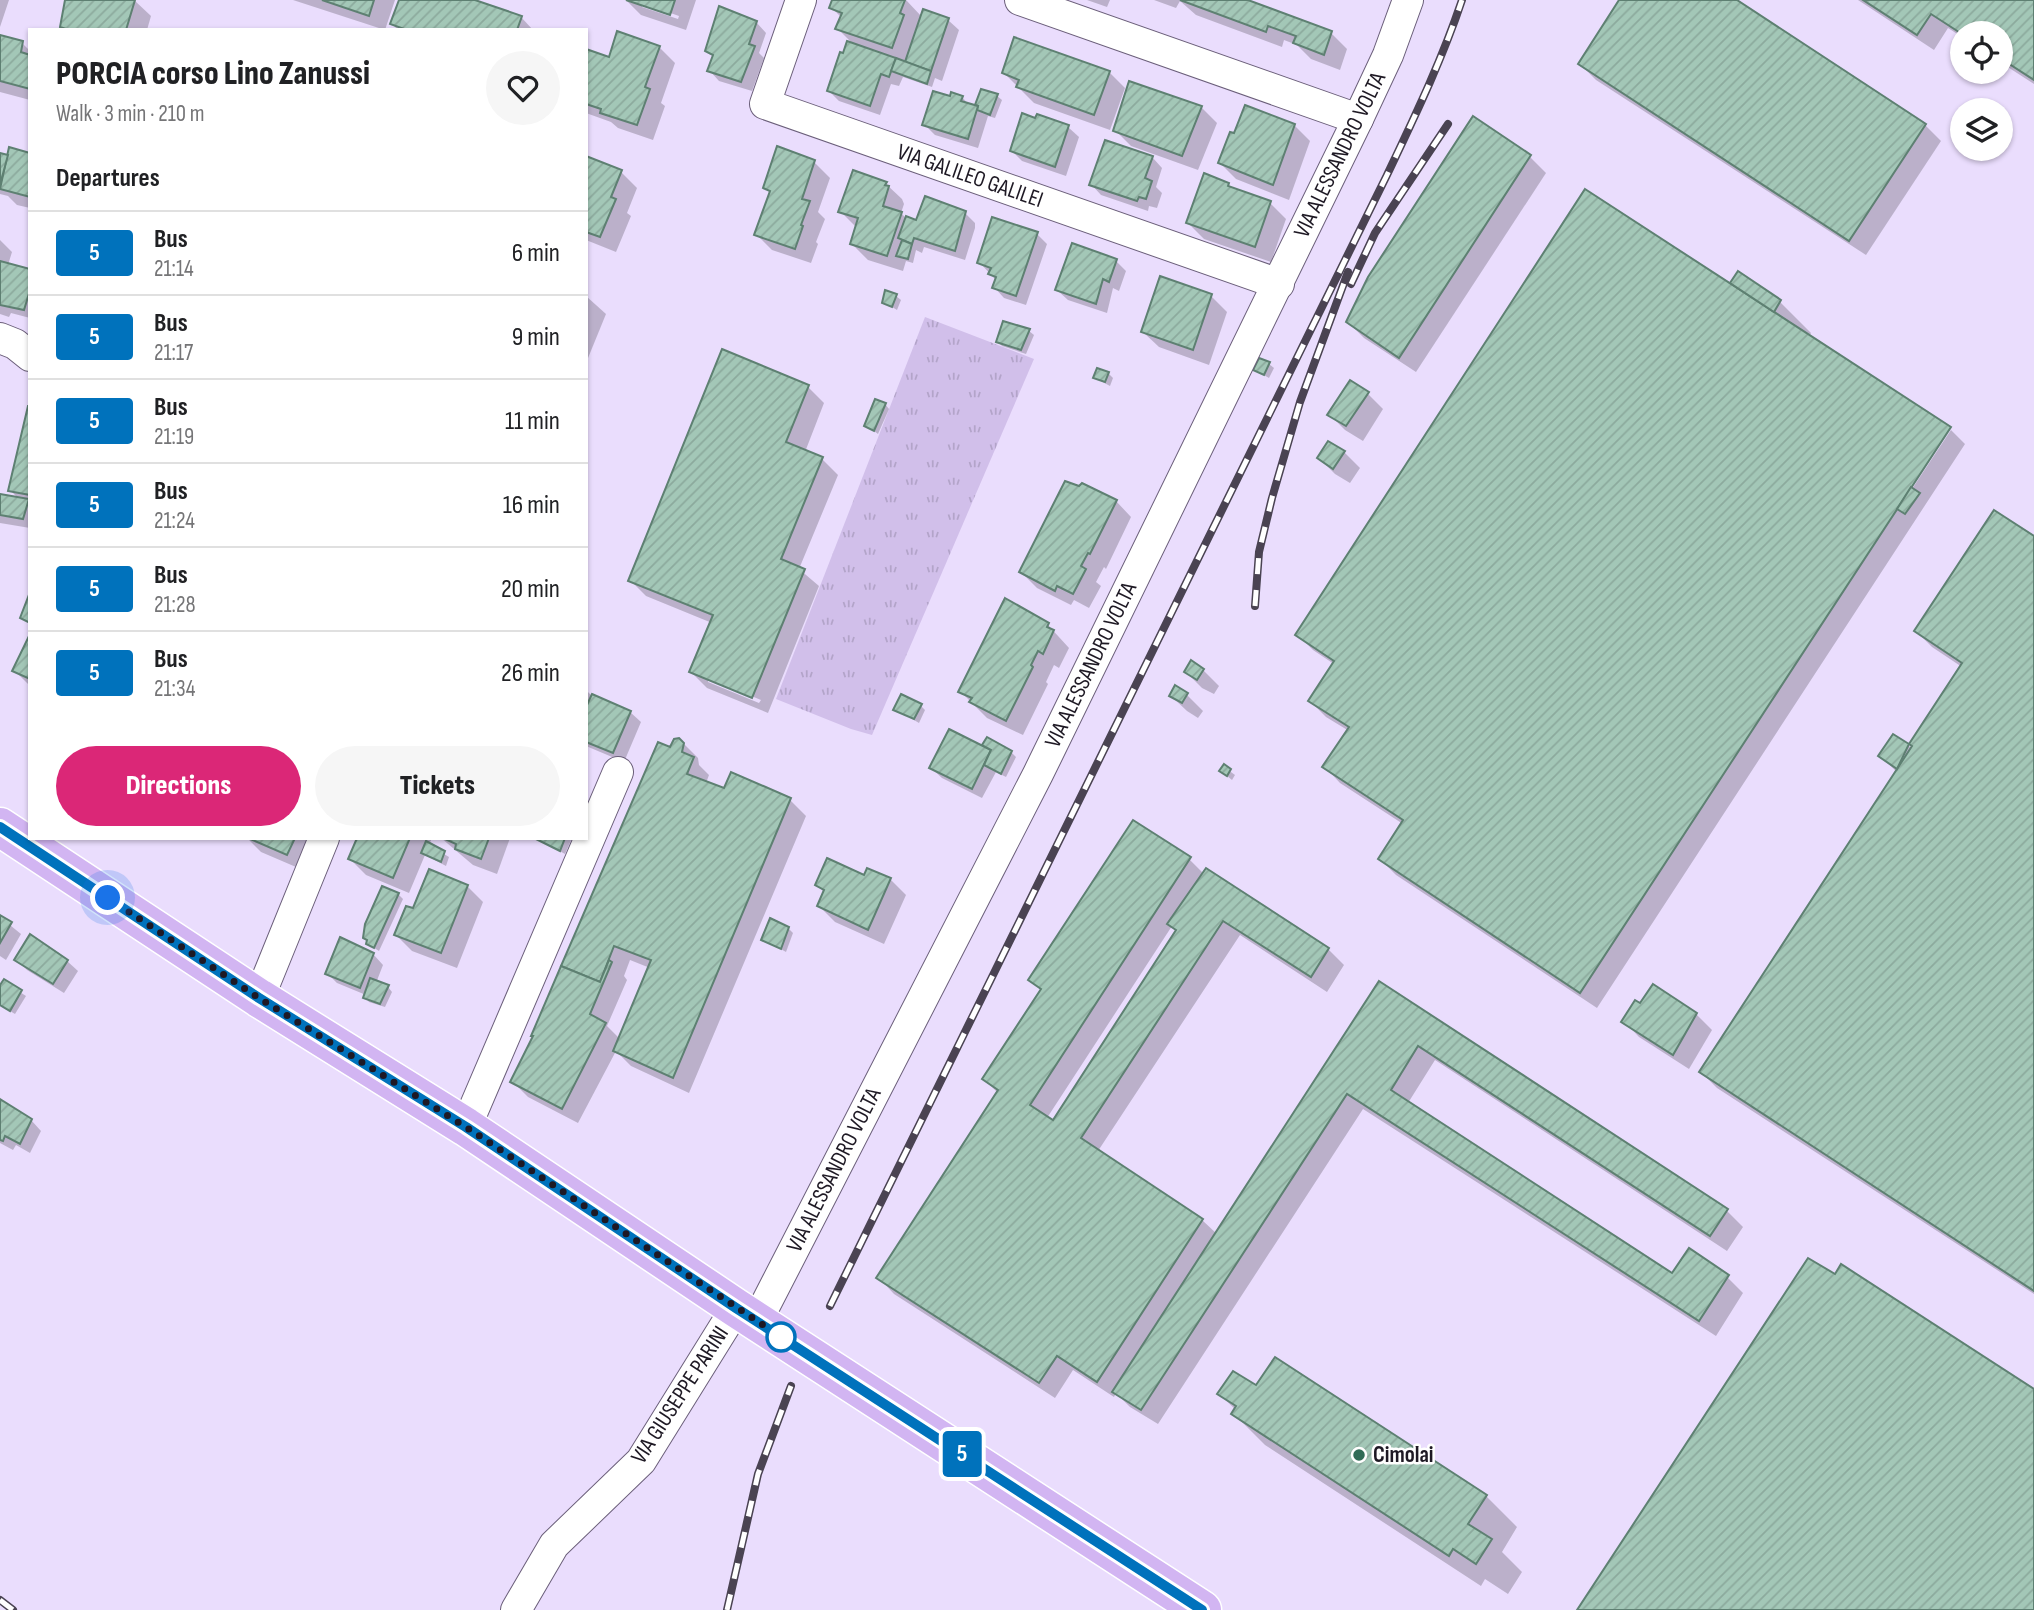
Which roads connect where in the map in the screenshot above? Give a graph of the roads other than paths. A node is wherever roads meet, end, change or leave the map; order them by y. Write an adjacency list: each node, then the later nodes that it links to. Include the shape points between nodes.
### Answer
1 (801, 0): 5 (street, VIA GALILEO GALILEI, via 765,104)
2 (1020, 0): 4 (street)
3 (1408, 0): 4 (street, VIA ALESSANDRO VOLTA)
4 (1359, 119): 5 (street, VIA ALESSANDRO VOLTA)
5 (1279, 284): 13 (street, VIA ALESSANDRO VOLTA, via 1038,774)
6 (0, 338): 7 (street)
7 (28, 354)
8 (618, 772): 12 (street)
9 (0, 827): 11 (main road)
10 (323, 840): 11 (street)
11 (259, 998): 12 (main road)
12 (466, 1127): 13 (main road)
13 (747, 1314): 14 (street, VIA GIUSEPPE PARINI, via 641,1461 554,1545); 15 (main road)
14 (516, 1610)
15 (1202, 1610)

